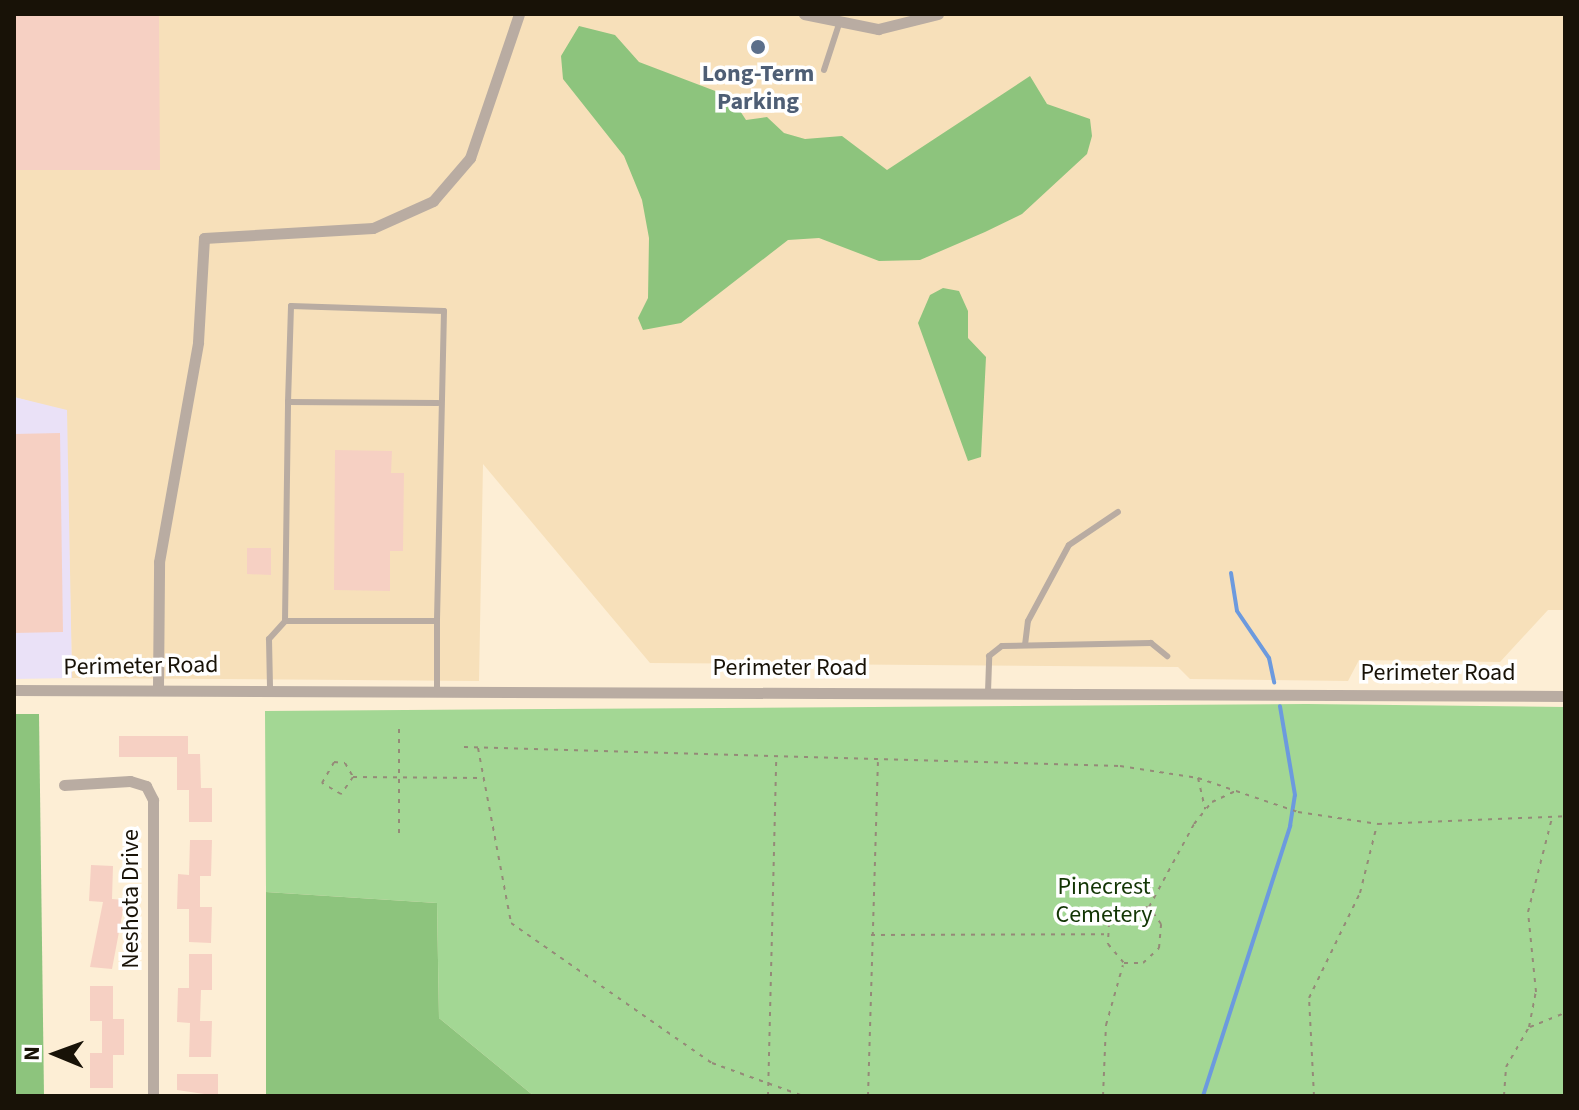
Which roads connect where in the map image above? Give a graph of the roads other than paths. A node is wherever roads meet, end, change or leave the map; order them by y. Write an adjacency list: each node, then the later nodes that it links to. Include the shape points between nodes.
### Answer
1 (519, 14): 16 (street, via 470,158 433,201 373,228 204,238 198,342 159,562)
2 (804, 14): 5 (street)
3 (853, 14): 5 (lane)
4 (938, 14): 5 (street, via 890,29)
5 (844, 26): 6 (lane)
6 (824, 70)
7 (288, 402): 8 (lane); 8 (lane, via 291,306 444,311); 10 (lane)
8 (438, 403): 11 (lane)
9 (1118, 512): 12 (lane, via 1069,545 1028,621)
10 (285, 621): 11 (lane); 14 (lane, via 269,639)
11 (437, 621): 15 (lane)
12 (1025, 645): 13 (lane, via 1151,643); 18 (lane, via 994,649)
13 (1167, 656)
14 (270, 687): 15 (street, Perimeter Road); 16 (street, Perimeter Road)
15 (437, 687): 18 (street, Perimeter Road)
16 (158, 688): 17 (street, Perimeter Road)
17 (14, 690)
18 (988, 692): 19 (street, Perimeter Road)
19 (1565, 696)
20 (64, 785): 21 (street, Neshota Drive, via 130,781 146,786 153,800)
21 (153, 1096)

